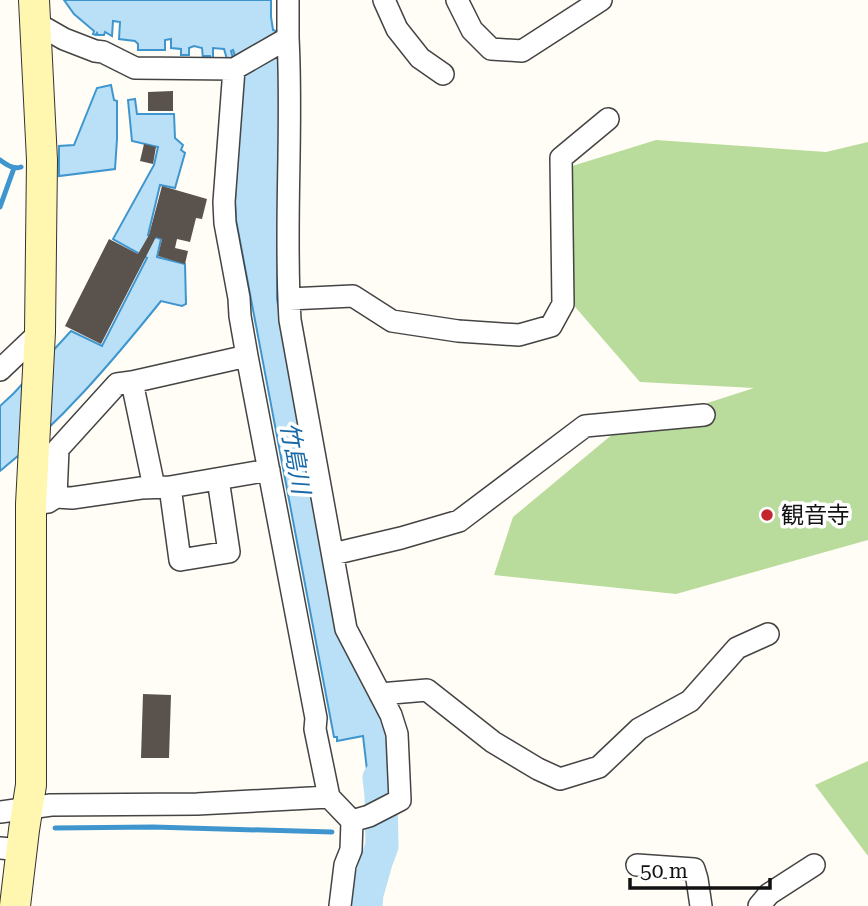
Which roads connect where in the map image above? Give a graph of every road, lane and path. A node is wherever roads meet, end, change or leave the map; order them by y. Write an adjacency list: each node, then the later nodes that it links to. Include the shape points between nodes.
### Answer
1 (288, 0): 6 (street)
2 (384, 0): 8 (street, via 404,39)
3 (457, 0): 4 (street, via 471,30 491,49 522,51)
4 (601, 0)
5 (34, 11): 7 (street, via 64,39 135,68); 11 (street, via 42,160)
6 (285, 39): 7 (street); 10 (street, via 290,80)
7 (237, 68): 12 (street, via 223,212)
8 (443, 74)
9 (608, 119): 10 (street, via 561,158 563,304 551,326 519,335 458,331 392,321 353,296)
10 (289, 299): 20 (street)
11 (39, 338): 13 (street); 19 (street, via 32,462)
12 (247, 356): 14 (street); 16 (street)
13 (0, 370)
14 (132, 382): 18 (street); 19 (street, via 117,384 58,449)
15 (704, 415): 20 (street, via 585,426 459,521)
16 (269, 470): 17 (street); 23 (street)
17 (218, 480): 18 (street); 18 (street, via 229,552 180,561)
18 (162, 487): 19 (street)
19 (44, 500): 24 (street, via 31,785)
20 (333, 554): 22 (street, via 346,629)
21 (768, 634): 22 (street, via 737,648 690,701 639,729 598,767 560,779 493,742 427,690)
22 (380, 694): 25 (street, via 397,734 400,800)
23 (329, 797): 24 (street); 25 (street)
24 (14, 810): 26 (street)
25 (360, 819): 30 (street, via 345,864)
26 (11, 849): 29 (street)
27 (637, 865): 31 (street, via 694,869)
28 (814, 865): 32 (street, via 769,894)
29 (15, 906)
30 (340, 906)
31 (701, 906)
32 (759, 906)

